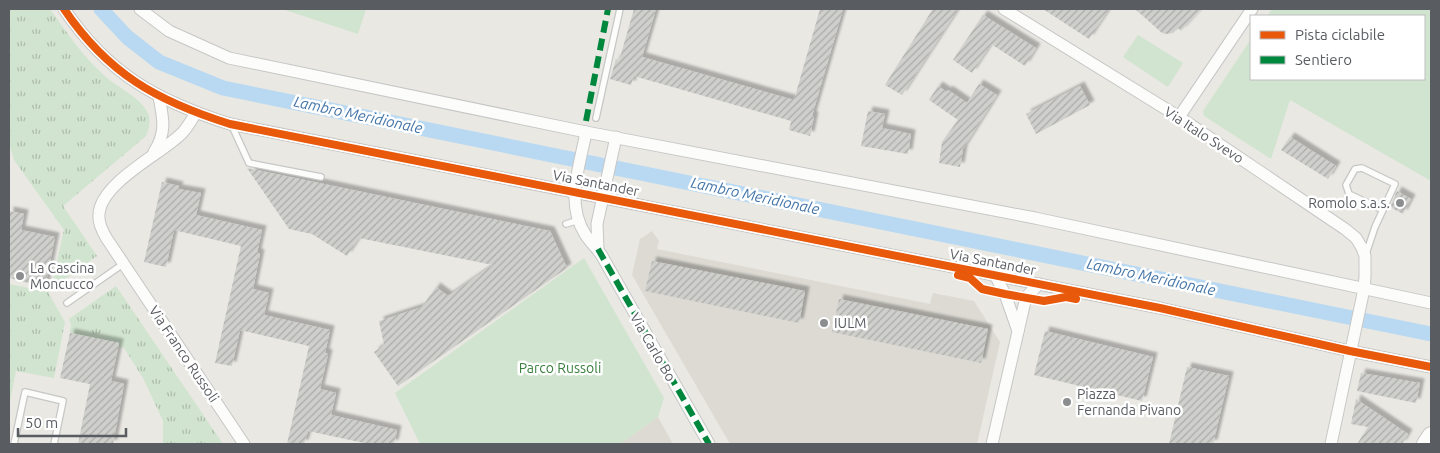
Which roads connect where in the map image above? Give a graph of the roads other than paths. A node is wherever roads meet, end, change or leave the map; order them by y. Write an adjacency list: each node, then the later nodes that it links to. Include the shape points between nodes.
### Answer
1 (64, 9): 6 (street, Via Santander, via 78,30 109,62)
2 (140, 9): 11 (street, via 169,31 229,58)
3 (620, 9): 8 (lane)
4 (1004, 9): 9 (street, Via Italo Svevo)
5 (1252, 9): 9 (street)
6 (159, 96): 7 (street, Via Santander); 13 (street, Via Franco Russoli, via 164,130)
7 (196, 113): 10 (street, Via Santander); 13 (street, Via Franco Russoli, via 182,134)
8 (596, 118)
9 (1179, 118): 21 (street, Via Italo Svevo, via 1345,229 1356,238)
10 (231, 124): 14 (lane, via 249,163); 15 (street, Via Santander)
11 (586, 136): 12 (street); 15 (street)
12 (615, 142): 16 (street, Via Carlo Bo); 25 (street, via 1035,218)
13 (152, 155): 22 (street, Via Franco Russoli, via 111,189 100,208 103,232)
14 (321, 177)
15 (575, 187): 16 (street, Via Santander); 18 (street, Via Carlo Bo)
16 (604, 193): 20 (street, Via Carlo Bo, via 597,224); 23 (street, Via Santander)
17 (1383, 210): 17 (lane, via 1395,184 1362,168 1355,169 1346,185 1349,194); 21 (lane)
18 (579, 220): 19 (lane); 20 (street, Via Carlo Bo, via 585,235)
19 (566, 224)
20 (598, 249): 35 (street, Via Carlo Bo)
21 (1365, 256): 25 (street)
22 (123, 264): 26 (lane); 34 (street, Via Franco Russoli)
23 (994, 276): 24 (street, Via Santander); 28 (street, via 1005,294)
24 (1039, 284): 28 (street, via 1027,296); 29 (street, Via Santander)
25 (1363, 294): 27 (street); 29 (street)
26 (67, 303)
27 (1431, 304)
28 (1018, 331): 36 (street)
29 (1350, 351): 30 (street); 37 (street)
30 (1431, 367)
31 (1431, 435): 38 (street)
32 (14, 444): 33 (lane, via 25,392 63,401)
33 (54, 444)
34 (244, 444)
35 (709, 444)
36 (992, 444)
37 (1330, 444)
38 (1425, 444)

